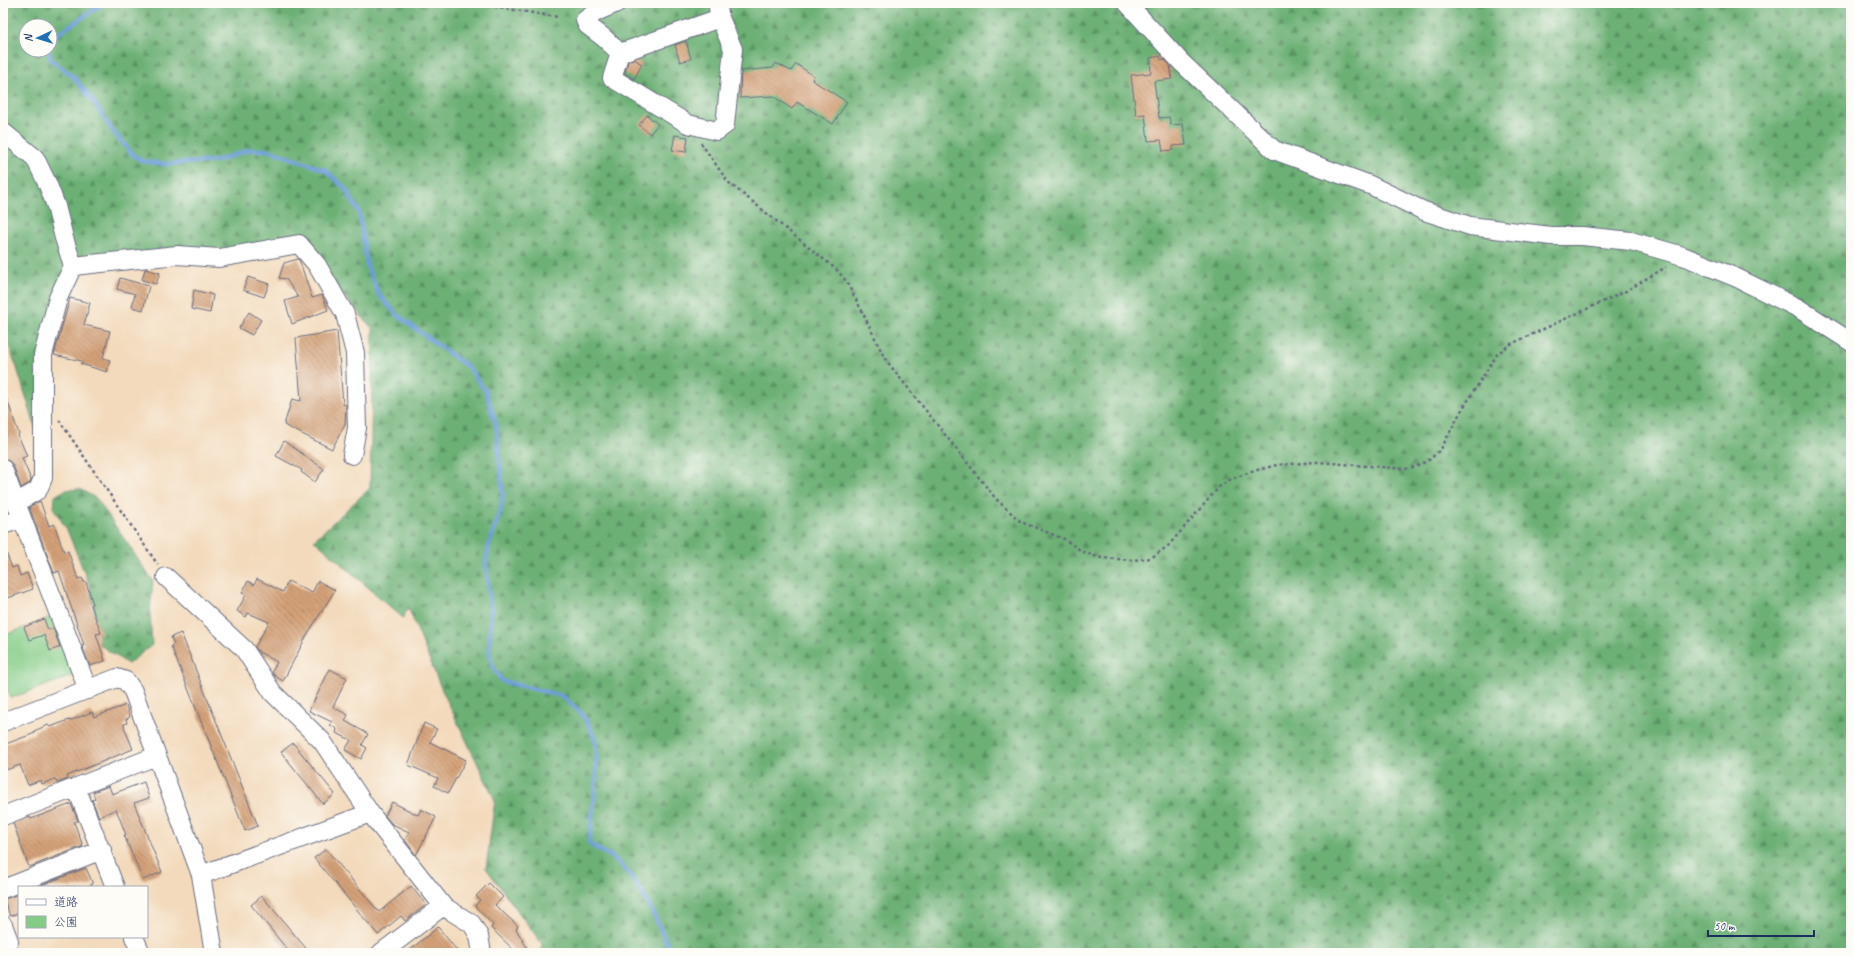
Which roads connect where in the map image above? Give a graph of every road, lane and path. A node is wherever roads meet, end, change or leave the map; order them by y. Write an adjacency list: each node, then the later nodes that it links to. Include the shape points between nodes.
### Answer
1 (471, 3): 5 (path)
2 (617, 3): 6 (street, via 585,20 587,25)
3 (1128, 3): 9 (street, via 1181,62 1274,150 1370,184 1424,211 1470,226 1551,236 1632,241)
4 (718, 11): 6 (street); 7 (street, via 733,49 725,125 717,131)
5 (558, 17)
6 (620, 53): 7 (street, via 612,78)
7 (688, 124): 9 (path, via 728,182 837,270 846,281 885,359 996,499 1021,522 1064,539 1083,552 1101,558 1151,558 1168,546 1218,487 1231,479 1257,470 1277,465 1317,462 1406,469 1429,460 1441,449 1460,413 1498,353 1511,344 1626,292)
8 (3, 132): 10 (street, via 35,158 56,206)
9 (1683, 256): 11 (street, via 1737,278 1798,308)
10 (73, 266): 12 (street, via 58,298 43,355); 13 (street, via 177,255 219,258 299,244 317,265 346,314 355,353 357,428)
11 (1851, 342)
12 (43, 397): 15 (street, via 43,478 38,490); 17 (path)
13 (352, 455)
14 (3, 469): 15 (street)
15 (19, 511): 16 (street); 18 (street)
16 (3, 526)
17 (166, 577): 22 (street, via 244,649 273,693 322,741)
18 (88, 690): 19 (street); 20 (street, via 117,678 126,681 134,691)
19 (5, 716)
20 (156, 756): 21 (street); 25 (street)
21 (76, 787): 23 (street); 24 (street)
22 (370, 813): 25 (street); 28 (street)
23 (3, 816)
24 (102, 850): 26 (street); 27 (street)
25 (201, 875): 33 (street)
26 (115, 886)
27 (3, 889)
28 (442, 906): 34 (street); 35 (street, via 472,924 479,936)
29 (3, 925): 31 (street, via 9,941)
30 (134, 938): 32 (street)
31 (3, 945)
32 (141, 953)
33 (214, 953)
34 (381, 953)
35 (482, 953)

